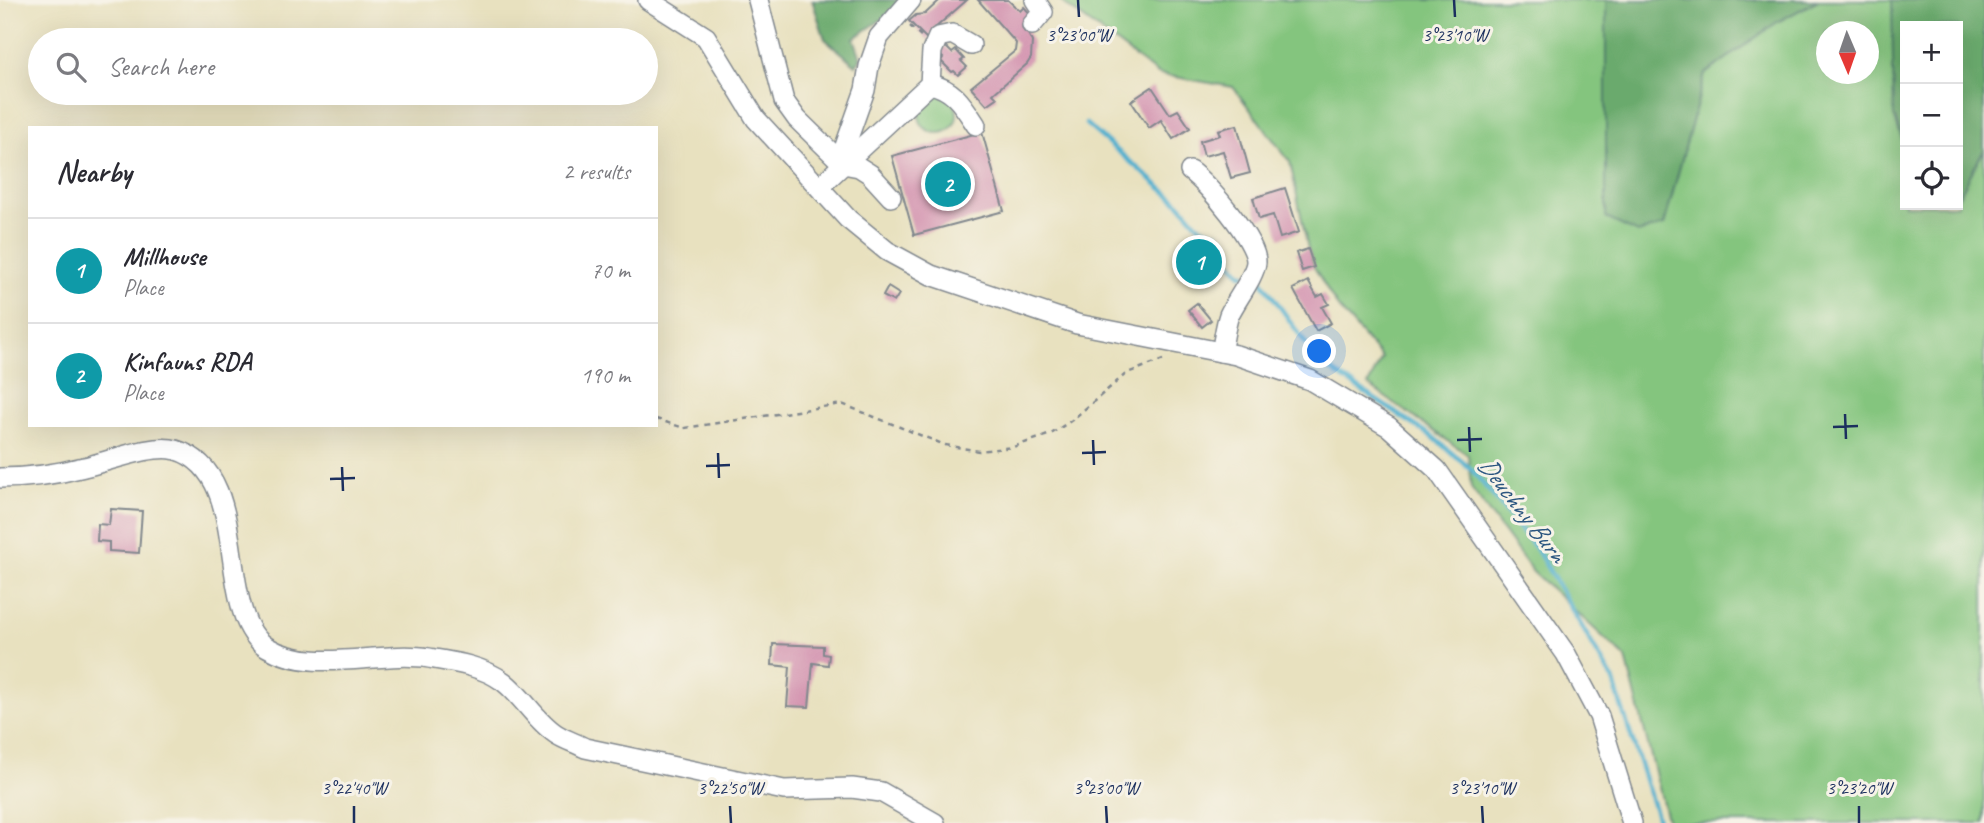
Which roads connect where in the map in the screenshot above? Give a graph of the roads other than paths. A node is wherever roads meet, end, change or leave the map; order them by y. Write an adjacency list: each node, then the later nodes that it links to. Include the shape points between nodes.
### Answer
1 (648, 0): 11 (street, via 706,37 756,119)
2 (758, 0): 9 (street, via 784,101 797,119)
3 (911, 0): 9 (street, via 879,37 843,152)
4 (1034, 0): 5 (street, via 1043,12)
5 (1032, 25)
6 (971, 45): 7 (street, via 951,34 938,37 932,51)
7 (930, 83): 8 (street, via 955,94); 9 (street)
8 (976, 125)
9 (845, 162): 11 (street); 12 (street, via 870,174)
10 (1190, 171): 13 (street, via 1227,210 1255,252 1256,264 1228,317)
11 (819, 187): 13 (street, via 887,251 931,275 1077,324)
12 (891, 197)
13 (1222, 352): 16 (street, via 1310,380 1389,427 1437,470 1566,654 1599,716)
14 (0, 478): 15 (street, via 81,468 162,448 179,451 192,457 213,480 228,529 244,618 266,646 300,658 425,657 466,665 504,682 556,734 585,748 784,790 881,792)
15 (935, 823)
16 (1632, 823)

